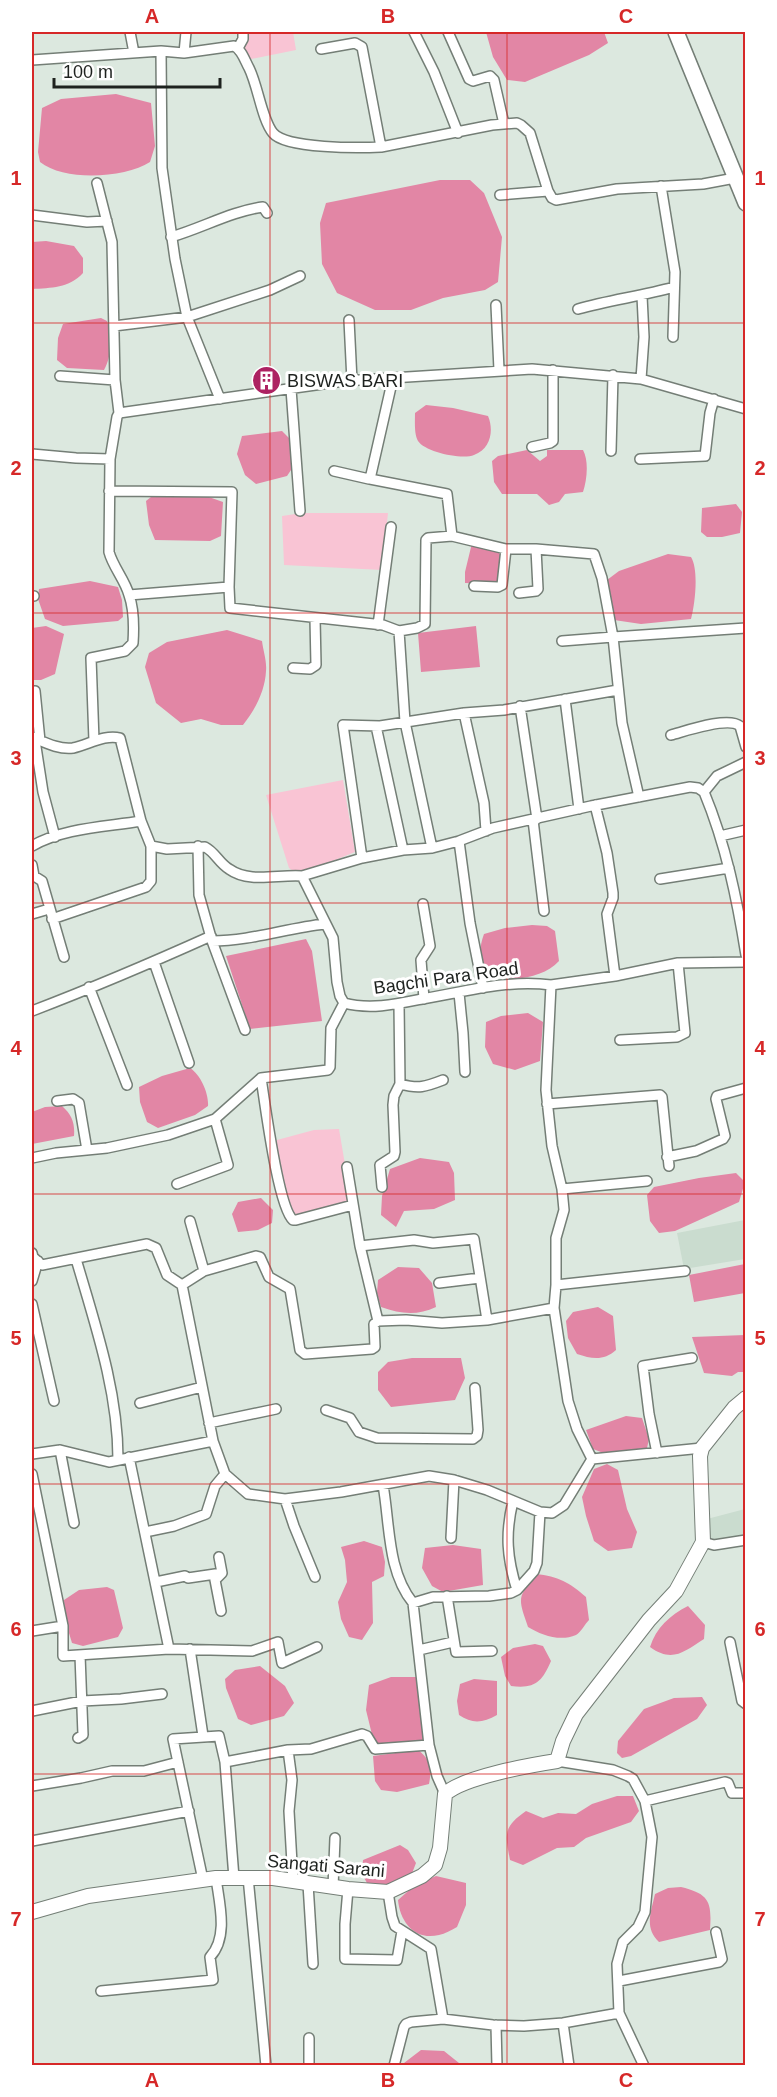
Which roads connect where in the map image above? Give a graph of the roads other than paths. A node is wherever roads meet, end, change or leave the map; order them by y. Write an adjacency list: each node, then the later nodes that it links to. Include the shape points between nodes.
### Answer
1 (130, 32): 10 (street)
2 (186, 32): 11 (street)
3 (243, 32): 7 (street)
4 (414, 32): 14 (street)
5 (448, 32): 13 (street, via 469,79 490,76 494,80)
6 (676, 32): 16 (main road)
7 (238, 48): 11 (street); 15 (street, via 255,79 268,123 281,139 298,144)
8 (321, 49): 15 (street, via 360,44)
9 (161, 51): 10 (street); 11 (street); 25 (street, via 162,168)
10 (134, 53): 12 (street)
11 (184, 53)
12 (32, 60)
13 (504, 124): 14 (street); 19 (street, via 521,125 530,133)
14 (458, 133): 15 (street)
15 (381, 147)
16 (735, 178): 18 (street); 21 (main road)
17 (97, 183): 24 (street)
18 (661, 186): 19 (street, via 556,200); 27 (street)
19 (548, 191): 20 (street)
20 (500, 195)
21 (745, 203)
22 (267, 213): 25 (street, via 261,207 242,211)
23 (32, 215): 24 (street)
24 (107, 221): 33 (street, via 112,242)
25 (171, 237): 31 (street)
26 (300, 276): 31 (street)
27 (674, 287): 28 (street); 34 (street)
28 (642, 296): 30 (street); 41 (street)
29 (496, 305): 35 (street)
30 (578, 309)
31 (187, 317): 33 (street); 44 (street)
32 (349, 320): 42 (street)
33 (114, 326): 40 (street)
34 (673, 337)
35 (499, 370): 36 (street); 39 (street)
36 (553, 370): 37 (street); 48 (street, via 553,441)
37 (613, 375): 41 (street); 49 (street)
38 (60, 376): 40 (street)
39 (393, 378): 42 (street); 54 (street)
40 (114, 380): 47 (street)
41 (641, 380): 45 (street)
42 (352, 381): 43 (street)
43 (291, 388): 44 (street); 56 (street)
44 (220, 399): 47 (street, via 126,410)
45 (714, 399): 46 (street); 52 (street, via 704,456)
46 (746, 409)
47 (118, 415): 51 (street)
48 (532, 447)
49 (611, 451)
50 (32, 454): 51 (street)
51 (110, 459): 55 (street)
52 (640, 459)
53 (334, 471): 54 (street)
54 (369, 479): 58 (street, via 447,494)
55 (110, 491): 62 (street, via 232,492); 64 (street, via 109,552)
56 (300, 511)
57 (391, 527): 66 (street)
58 (452, 536): 59 (street); 68 (street, via 426,540 425,624)
59 (506, 549): 60 (street); 61 (street, via 502,585)
60 (536, 549): 63 (street, via 538,589); 69 (street, via 594,554)
61 (474, 586)
62 (229, 587): 64 (street); 65 (street, via 230,608 234,610)
63 (519, 593)
64 (129, 595): 81 (street, via 134,643 125,651 90,659)
65 (315, 618): 66 (street); 71 (street, via 316,665 310,669)
66 (378, 625): 68 (street)
67 (746, 628): 69 (street)
68 (399, 631): 77 (street)
69 (613, 636): 70 (street); 72 (street)
70 (562, 641)
71 (293, 668)
72 (618, 690): 74 (street); 85 (street)
73 (35, 691): 80 (street)
74 (565, 699): 75 (street); 87 (street)
75 (520, 706): 76 (street); 88 (street)
76 (464, 713): 77 (street); 91 (street, via 484,803)
77 (405, 722): 78 (street); 98 (street)
78 (376, 726): 99 (street); 100 (street, via 343,725)
79 (671, 735): 82 (street, via 708,725 735,723 740,726)
80 (34, 738): 81 (street, via 69,748); 93 (street)
81 (94, 741): 89 (street, via 120,738)
82 (746, 747)
83 (746, 762): 84 (street, via 717,776)
84 (704, 792): 85 (street, via 690,788); 92 (street)
85 (639, 797): 86 (street)
86 (595, 805): 87 (street); 117 (street, via 613,893 607,914)
87 (579, 809): 88 (street)
88 (535, 819): 91 (street); 106 (street)
89 (141, 821): 93 (street); 96 (street)
90 (746, 830): 92 (street)
91 (486, 831): 94 (street)
92 (720, 836): 102 (street)
93 (55, 837): 95 (street)
94 (459, 842): 98 (street); 120 (street)
95 (32, 846)
96 (151, 846): 97 (street); 108 (street, via 151,881 146,887)
97 (198, 846): 103 (street, via 210,849 233,872 254,878); 111 (street, via 199,895)
98 (432, 848): 99 (street)
99 (403, 850): 100 (street)
100 (362, 858): 103 (street)
101 (32, 865): 108 (street, via 34,876 42,881)
102 (729, 868): 104 (street); 109 (street)
103 (302, 876): 110 (street)
104 (660, 879)
105 (423, 904): 122 (street, via 430,946 421,960)
106 (544, 911)
107 (32, 914): 108 (street)
108 (50, 914): 113 (street)
109 (743, 922): 112 (street)
110 (325, 924): 111 (street, via 234,941); 123 (street, via 333,939)
111 (212, 939): 114 (street); 126 (street)
112 (746, 955)
113 (64, 957)
114 (154, 962): 119 (street); 128 (street)
115 (746, 962): 116 (street, Bagchi Para Road)
116 (678, 963): 117 (street, Bagchi Para Road); 127 (street, via 685,1033 677,1037)
117 (615, 976): 118 (street, Bagchi Para Road)
118 (551, 984): 120 (street, Bagchi Para Road); 136 (street)
119 (88, 987): 125 (street); 133 (street)
120 (483, 988): 121 (street, Bagchi Para Road)
121 (459, 993): 122 (street, Bagchi Para Road); 129 (street)
122 (424, 999): 124 (street, Bagchi Para Road)
123 (344, 1003): 124 (street, Bagchi Para Road); 130 (street, via 331,1028 329,1069)
124 (399, 1004): 132 (street)
125 (32, 1011)
126 (245, 1030)
127 (620, 1040)
128 (189, 1064)
129 (465, 1072)
130 (261, 1078): 137 (street); 145 (street, via 288,1216 296,1220)
131 (443, 1080): 132 (street, via 414,1088)
132 (400, 1084): 143 (street, via 393,1105 395,1152 380,1165)
133 (127, 1085)
134 (746, 1088): 136 (street, via 717,1096 723,1139 668,1161 660,1095)
135 (57, 1101): 138 (street, via 79,1103)
136 (547, 1104): 144 (street)
137 (215, 1119): 138 (street, via 168,1135); 142 (street, via 228,1165)
138 (87, 1150): 139 (street)
139 (32, 1158)
140 (347, 1167): 145 (street)
141 (647, 1181): 144 (street)
142 (177, 1184)
143 (382, 1187)
144 (562, 1189): 156 (street)
145 (353, 1204): 147 (street)
146 (190, 1221): 150 (street)
147 (360, 1246): 152 (street, via 474,1239); 160 (street)
148 (34, 1257): 149 (street, via 42,1265); 153 (street)
149 (76, 1259): 155 (street, via 152,1245 168,1275); 176 (street, via 106,1371 118,1435)
150 (204, 1271): 155 (street); 160 (street, via 260,1257 269,1277 291,1292 302,1353 372,1349 374,1324)
151 (685, 1271): 156 (street)
152 (480, 1278): 154 (street); 159 (street)
153 (32, 1281)
154 (438, 1283)
155 (182, 1285): 162 (street)
156 (556, 1285): 158 (street)
157 (32, 1304): 165 (street)
158 (554, 1308): 159 (street); 177 (street, via 568,1401)
159 (487, 1320): 160 (street)
160 (378, 1321)
161 (692, 1358): 173 (street, via 643,1366)
162 (202, 1387): 166 (street); 169 (street)
163 (475, 1388): 168 (street, via 478,1430 473,1439 377,1438 359,1432 350,1418)
164 (746, 1398): 171 (street)
165 (54, 1401)
166 (140, 1403)
167 (276, 1409): 169 (street)
168 (326, 1410)
169 (209, 1423): 170 (street)
170 (213, 1442): 175 (street); 179 (street)
171 (702, 1448): 173 (street); 189 (street)
172 (60, 1449): 174 (street); 176 (street, via 109,1462); 185 (street)
173 (657, 1453): 177 (street)
174 (32, 1454)
175 (129, 1457): 176 (street); 186 (street)
176 (118, 1459)
177 (592, 1460): 184 (street, via 564,1506 552,1513)
178 (32, 1474): 198 (street)
179 (225, 1474): 182 (street, via 248,1494); 186 (street, via 215,1486 206,1514)
180 (453, 1480): 181 (street, via 429,1476); 183 (street); 187 (street)
181 (383, 1485): 182 (street); 196 (street, via 393,1558 402,1587)
182 (285, 1499): 192 (street)
183 (513, 1501): 184 (street); 194 (street, via 507,1535)
184 (540, 1512): 194 (street, via 537,1563)
185 (74, 1523)
186 (145, 1532): 193 (street)
187 (451, 1538)
188 (746, 1540): 189 (street, via 714,1545)
189 (704, 1542): 216 (street, via 681,1585 576,1714)
190 (219, 1557): 191 (street)
191 (222, 1573): 193 (street); 197 (street, via 215,1580)
192 (315, 1577)
193 (156, 1582): 203 (street)
194 (517, 1590): 195 (street, via 489,1596)
195 (447, 1596): 196 (street); 200 (street)
196 (413, 1603): 205 (street)
197 (221, 1611)
198 (63, 1626): 199 (street); 207 (street, via 63,1656)
199 (32, 1631)
200 (453, 1642): 205 (street); 206 (street, via 456,1652)
201 (730, 1642): 210 (street, via 742,1701)
202 (317, 1647): 204 (street, via 282,1663 278,1642 252,1651)
203 (170, 1649): 204 (street); 207 (street)
204 (190, 1649): 212 (street)
205 (419, 1650): 214 (street)
206 (492, 1651)
207 (80, 1655): 209 (street)
208 (162, 1694): 209 (street)
209 (82, 1701): 211 (street); 213 (street, via 83,1735)
210 (746, 1704)
211 (32, 1711)
212 (203, 1736): 217 (street, via 173,1739); 218 (street, via 219,1736)
213 (78, 1738)
214 (429, 1745): 215 (street, via 375,1749 362,1734 311,1749); 221 (street)
215 (288, 1750): 218 (street); 228 (street)
216 (557, 1761): 221 (street, via 475,1780); 222 (street, via 628,1776)
217 (178, 1762): 219 (street, via 144,1771 112,1771); 223 (street)
218 (225, 1762): 226 (street)
219 (32, 1786)
220 (746, 1793): 222 (street, via 732,1793 725,1782)
221 (445, 1794): 232 (street, Sangati Sarani, via 435,1865 422,1876)
222 (645, 1801): 237 (street, via 652,1837 645,1912 638,1927 623,1942 617,1964)
223 (189, 1811): 225 (street); 227 (street)
224 (335, 1838): 230 (street)
225 (32, 1841)
226 (241, 1878): 227 (street, Sangati Sarani); 228 (street, Sangati Sarani); 245 (street)
227 (210, 1879): 233 (street, Sangati Sarani, via 88,1896); 238 (street, via 221,1926 219,1948 210,1957 213,1980)
228 (293, 1881): 229 (street, Sangati Sarani)
229 (308, 1884): 230 (street, Sangati Sarani); 236 (street)
230 (333, 1887): 231 (street, Sangati Sarani)
231 (348, 1889): 232 (street, Sangati Sarani); 234 (street, via 345,1959 397,1960)
232 (388, 1892): 234 (street, via 392,1917)
233 (32, 1912)
234 (402, 1931): 240 (street, via 431,1948)
235 (716, 1932): 237 (street, via 722,1959 719,1962)
236 (313, 1964)
237 (619, 1981): 239 (street)
238 (101, 1991)
239 (619, 2013): 241 (street); 250 (street)
240 (443, 2019): 242 (street); 244 (street, via 406,2024)
241 (562, 2023): 242 (street); 249 (street)
242 (496, 2025): 248 (street)
243 (309, 2038): 246 (street)
244 (394, 2064): 247 (street)
245 (266, 2066)
246 (309, 2066)
247 (382, 2066)
248 (498, 2066)
249 (569, 2066)
250 (644, 2066)

